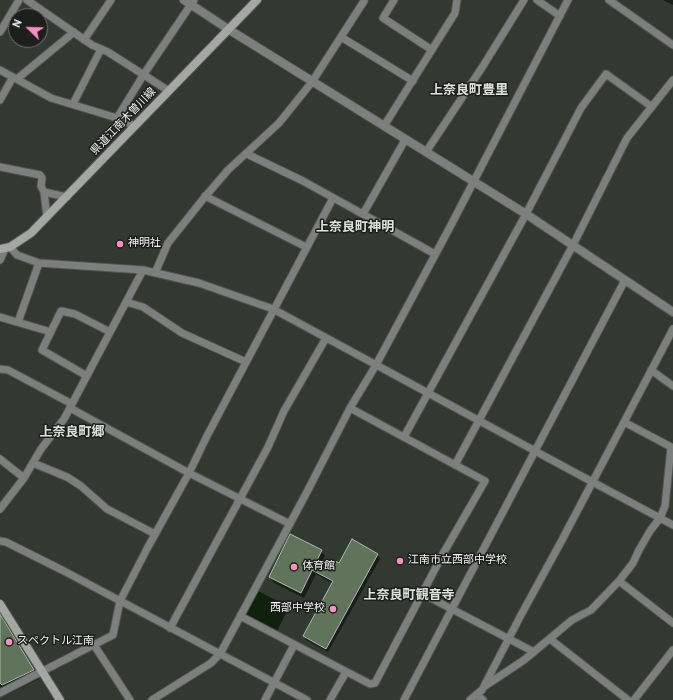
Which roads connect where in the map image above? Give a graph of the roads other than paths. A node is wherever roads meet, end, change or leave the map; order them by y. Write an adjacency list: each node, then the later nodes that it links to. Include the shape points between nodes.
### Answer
1 (19, 0): 15 (street)
2 (27, 0): 16 (street)
3 (111, 0): 18 (street)
4 (257, 0): 14 (main road, 県道江南木曽川線)
5 (394, 0): 21 (street, via 382,18)
6 (524, 0): 36 (street)
7 (538, 0): 13 (street)
8 (568, 0): 13 (street)
9 (609, 0): 19 (street)
10 (190, 1): 14 (street); 23 (street)
11 (364, 1): 17 (street)
12 (456, 1): 21 (street, via 455,13)
13 (560, 16): 39 (street)
14 (228, 30): 27 (street); 28 (main road, 県道江南木曽川線)
15 (0, 32)
16 (74, 32): 18 (street); 24 (street)
17 (341, 37): 26 (street); 27 (street)
18 (84, 40): 20 (street)
19 (673, 45)
20 (102, 49): 23 (street); 30 (street)
21 (432, 50): 26 (street)
22 (0, 70): 24 (street)
23 (144, 74): 28 (street); 32 (street)
24 (15, 78): 29 (street); 30 (street, via 51,98)
25 (673, 80): 31 (street)
26 (413, 81): 34 (street)
27 (312, 82): 34 (street); 37 (street, via 279,123)
28 (169, 91): 33 (main road, 県道江南木曽川線)
29 (0, 100)
30 (73, 104): 32 (street)
31 (652, 107): 45 (street, via 606,74 581,108); 47 (street, via 627,138)
32 (117, 118): 33 (street)
33 (135, 126): 42 (main road, 県道江南木曽川線)
34 (384, 126): 35 (street)
35 (405, 140): 36 (street); 44 (street)
36 (426, 152): 39 (street)
37 (247, 154): 41 (street, via 228,170); 43 (street)
38 (0, 167): 40 (street, via 40,175)
39 (474, 182): 45 (street); 50 (street)
40 (44, 192): 42 (street); 46 (street)
41 (205, 196): 48 (street); 54 (street, via 168,243)
42 (66, 197): 46 (main road, 県道江南木曽川線)
43 (333, 198): 44 (street); 48 (street)
44 (363, 214): 50 (street)
45 (526, 214): 47 (street); 71 (street)
46 (47, 217): 49 (main road, 県道江南木曽川線, via 28,236)
47 (574, 245): 55 (street); 74 (street)
48 (306, 247): 57 (street)
49 (5, 248): 51 (street); 52 (street)
50 (435, 254): 66 (street)
51 (0, 260)
52 (39, 263): 53 (street); 60 (street)
53 (143, 270): 54 (street); 56 (street)
54 (155, 273): 57 (street, via 199,284)
55 (625, 280): 58 (street); 78 (street)
56 (126, 302): 63 (street); 65 (street, via 143,307 182,333)
57 (273, 309): 64 (street); 65 (street)
58 (673, 312)
59 (0, 317): 60 (street)
60 (18, 322): 62 (street)
61 (673, 330): 68 (street)
62 (51, 332): 63 (street, via 61,311 75,314); 69 (street, via 42,350)
63 (110, 332): 69 (street)
64 (326, 338): 66 (street); 85 (street, via 284,411 268,448)
65 (246, 362): 82 (street)
66 (376, 365): 71 (street); 73 (street)
67 (0, 369): 72 (street, via 8,370)
68 (651, 370): 70 (street); 75 (street)
69 (87, 376): 72 (street)
70 (673, 386)
71 (428, 393): 74 (street); 76 (street)
72 (71, 406): 80 (street); 82 (street)
73 (350, 408): 76 (street); 88 (street)
74 (479, 420): 78 (street); 81 (street)
75 (624, 422): 77 (street); 84 (street)
76 (404, 437): 81 (street)
77 (672, 448): 87 (street, via 665,506)
78 (536, 451): 84 (street); 96 (street)
79 (0, 459): 83 (street)
80 (33, 463): 83 (street); 90 (street, via 81,486 108,509)
81 (455, 464): 93 (street, via 485,481)
82 (189, 473): 85 (street); 90 (street)
83 (24, 478): 86 (street)
84 (592, 482): 87 (street); 100 (street)
85 (240, 498): 88 (street); 99 (street)
86 (0, 509)
87 (660, 518): 89 (street); 92 (street, via 642,543 633,563)
88 (290, 524): 97 (street)
89 (673, 524)
90 (155, 534): 94 (street)
91 (0, 541): 94 (street)
92 (619, 580): 98 (street); 101 (street, via 590,610 572,620)
93 (423, 594): 96 (street); 108 (street, via 375,683 370,684)
94 (120, 601): 99 (street); 102 (street, via 113,635)
95 (0, 604): 107 (main road)
96 (452, 610): 100 (street); 119 (street)
97 (240, 616): 103 (street); 106 (street)
98 (673, 623)
99 (170, 628): 106 (street)
100 (509, 638): 105 (street); 110 (street)
101 (550, 639): 105 (street); 122 (street)
102 (94, 645): 107 (street); 114 (street)
103 (294, 645): 108 (street); 109 (street)
104 (673, 650): 123 (street)
105 (534, 652): 110 (street)
106 (220, 654): 109 (street); 115 (street)
107 (42, 671): 111 (street); 113 (main road)
108 (346, 672): 118 (street)
109 (274, 682): 116 (street); 117 (street)
110 (484, 686): 112 (street)
111 (0, 693)
112 (476, 695): 120 (street); 121 (street)
113 (60, 700)
114 (130, 700)
115 (152, 700)
116 (265, 700)
117 (307, 700)
118 (330, 700)
119 (404, 700)
120 (470, 700)
121 (483, 700)
122 (628, 700)
123 (634, 700)

